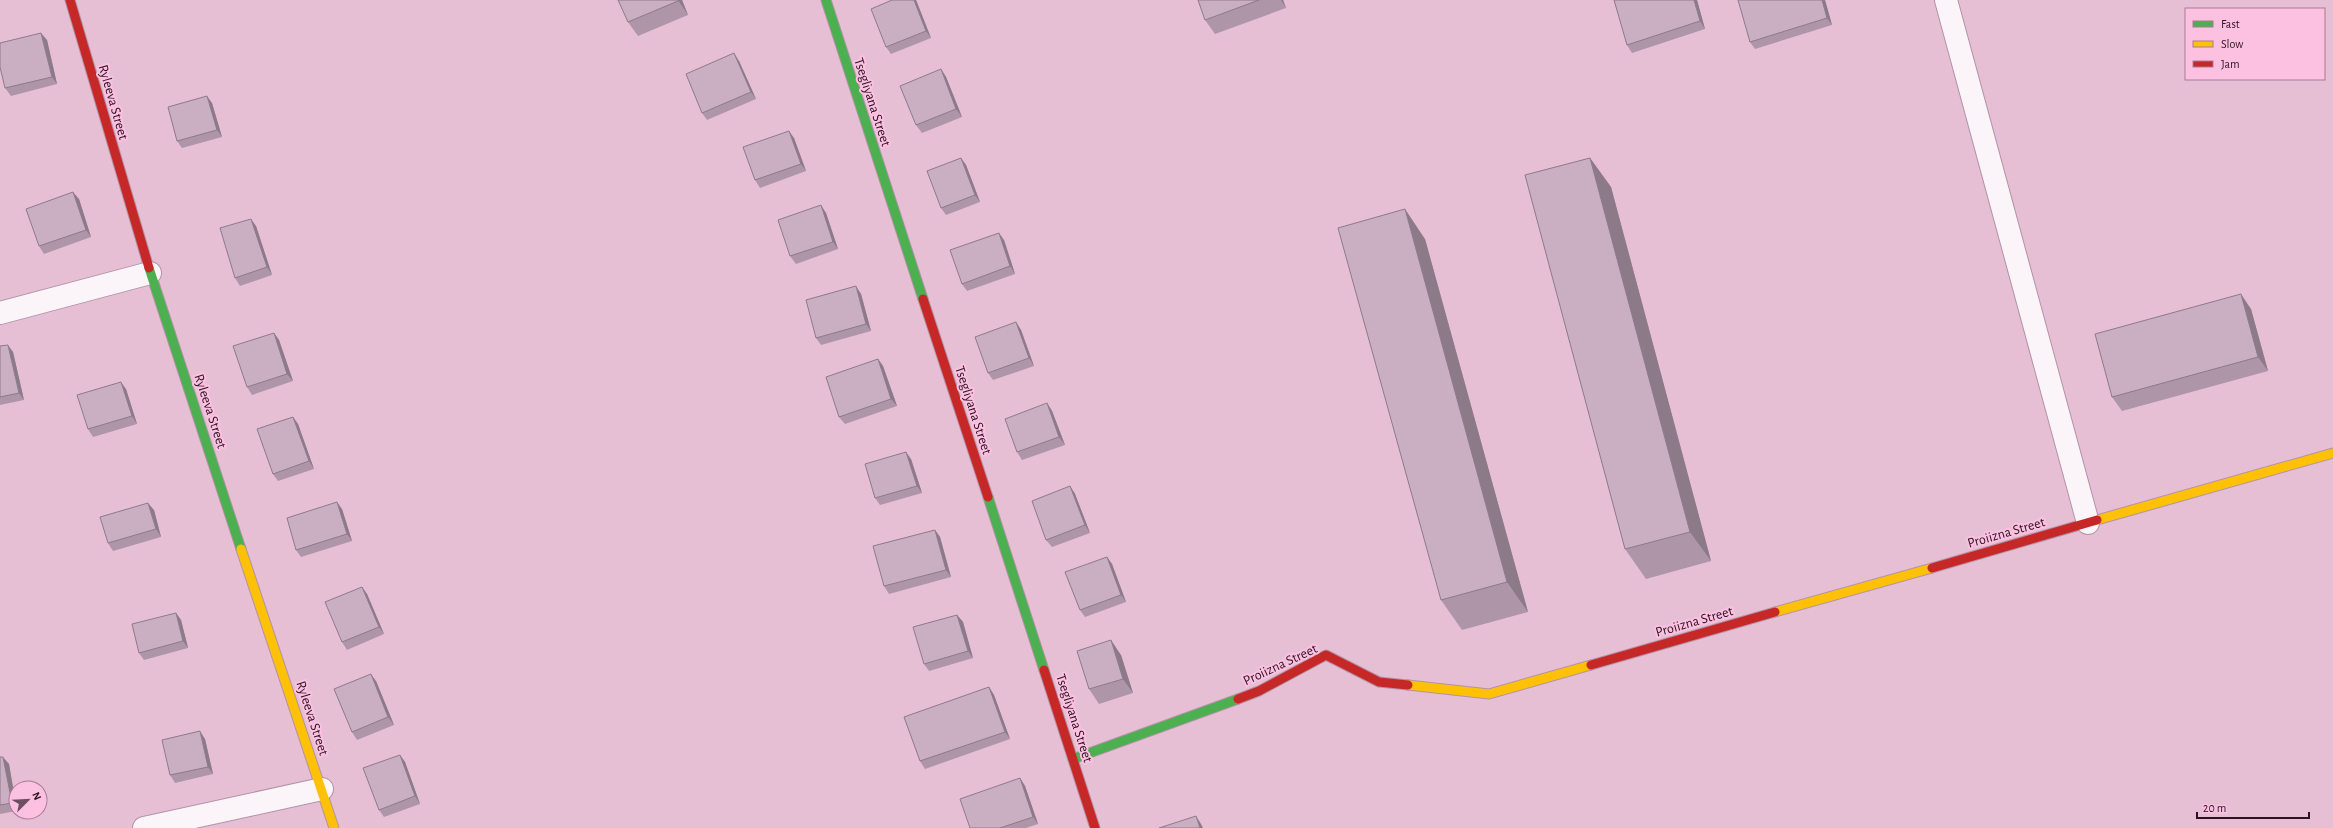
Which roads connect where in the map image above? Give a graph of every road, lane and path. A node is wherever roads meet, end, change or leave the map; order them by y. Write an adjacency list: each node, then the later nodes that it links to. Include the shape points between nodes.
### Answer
1 (70, 0): 4 (street, Ryleeva Street)
2 (826, 0): 8 (street, Tsegliyana Street)
3 (1946, 0): 7 (street)
4 (150, 273): 5 (street); 9 (street, Ryleeva Street)
5 (0, 314)
6 (2333, 453): 7 (street, Proiizna Street)
7 (2088, 523): 8 (street, Proiizna Street, via 1489,694 1379,682 1326,656 1259,691)
8 (1073, 758): 12 (street, Tsegliyana Street)
9 (322, 789): 10 (street); 11 (street, Ryleeva Street)
10 (144, 828)
11 (334, 828)
12 (1095, 828)

